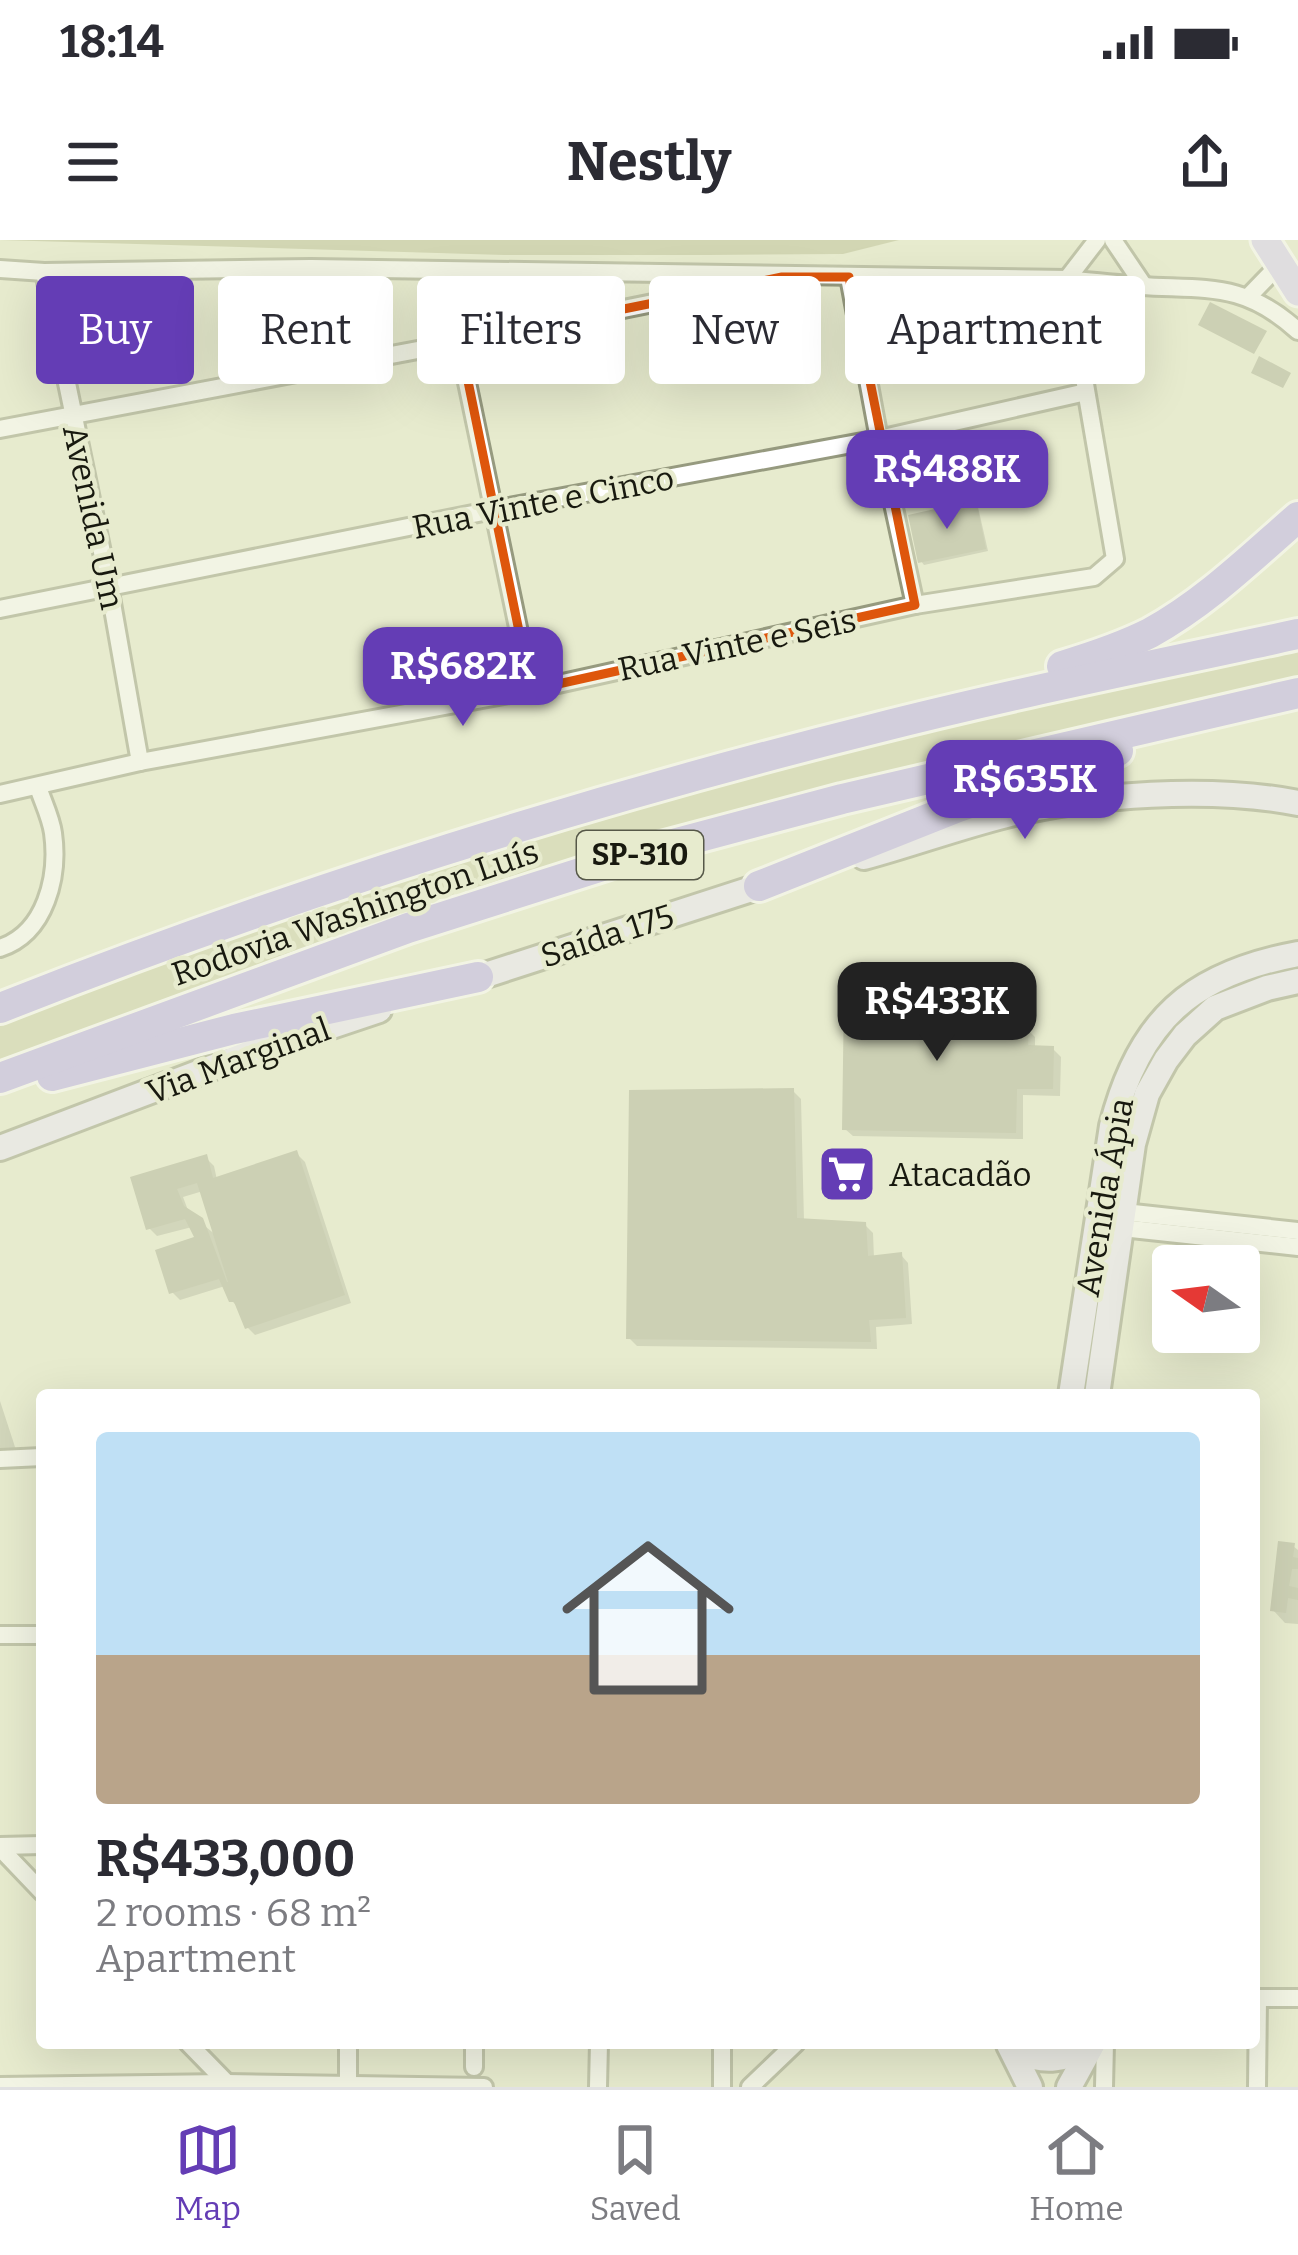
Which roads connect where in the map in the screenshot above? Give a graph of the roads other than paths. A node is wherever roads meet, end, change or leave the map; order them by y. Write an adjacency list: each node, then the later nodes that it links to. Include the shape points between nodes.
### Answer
1 (1096, 240): 9 (street)
2 (1113, 240): 10 (street)
3 (1274, 252): 12 (main road); 13 (street)
4 (0, 269): 5 (street)
5 (44, 272): 6 (street); 20 (street, Avenida Um)
6 (444, 272): 7 (street); 8 (street)
7 (445, 276)
8 (714, 276)
9 (1069, 276)
10 (1137, 276)
11 (1145, 286): 13 (street)
12 (1298, 292)
13 (1249, 296): 14 (street)
14 (1298, 331)
15 (417, 351): 20 (street)
16 (468, 384): 23 (street)
17 (868, 384): 22 (street)
18 (1085, 384): 19 (street)
19 (1086, 392): 22 (street, Rua Vinte e Cinco); 26 (street, Rua Vinte e Seis, via 1115,559 1094,577)
20 (73, 414): 21 (street); 25 (street, Avenida Um)
21 (0, 429)
22 (878, 439): 23 (street, Rua Vinte e Cinco); 26 (street)
23 (494, 510): 25 (street, Rua Vinte e Cinco); 29 (street)
24 (1298, 518): 32 (highway, via 1148,634)
25 (109, 586): 27 (street, Rua Vinte e Cinco); 33 (street, Avenida Um)
26 (915, 605): 29 (street, Rua Vinte e Seis)
27 (0, 609)
28 (1298, 634): 32 (highway, Rodovia Washington Luís / SP-310)
29 (531, 690): 33 (street, Rua Vinte e Seis)
30 (1298, 693): 31 (highway, Rodovia Washington Luís / SP-310)
31 (1251, 703): 37 (highway); 43 (highway, Rodovia Washington Luís / SP-310, via 662,848 408,928)
32 (870, 729): 42 (highway, Rodovia Washington Luís / SP-310, via 257,911)
33 (140, 762): 34 (street, Rua Vinte e Seis)
34 (38, 787): 35 (street, Rua Vinte e Seis); 38 (street, via 53,830 50,892 33,927)
35 (0, 794)
36 (1298, 803): 37 (main road, Saída 175, via 1130,795 1052,806)
37 (758, 886): 40 (main road, Saída 175)
38 (0, 948)
39 (1298, 954): 49 (main road, Avenida Ápia, via 1258,961 1196,989 1162,1018 1122,1087)
40 (478, 976): 44 (highway); 45 (main road, Via Marginal)
41 (1298, 981): 46 (main road, Avenida Ápia, via 1215,1008 1175,1047 1147,1094)
42 (0, 1008)
43 (0, 1078)
44 (0, 1091)
45 (0, 1148)
46 (1122, 1220): 47 (street); 48 (street); 50 (main road, Avenida Ápia)
47 (1298, 1231)
48 (1298, 1247)
49 (1072, 1389)
50 (1098, 1389)
51 (36, 1457): 52 (street)
52 (0, 1459)
53 (0, 1635): 54 (street)
54 (36, 1635)
55 (36, 1845): 56 (street)
56 (0, 1847): 57 (street)
57 (36, 1886)
58 (1260, 1998): 59 (street)
59 (1298, 1998)
60 (194, 2049): 73 (street)
61 (348, 2049): 74 (street)
62 (474, 2049): 72 (street)
63 (599, 2049): 77 (street)
64 (722, 2049): 78 (street)
65 (789, 2049): 79 (street)
66 (1012, 2049): 81 (main road)
67 (1018, 2049): 68 (main road, via 1058,2060)
68 (1085, 2049)
69 (1091, 2049): 82 (main road)
70 (1105, 2049): 83 (street)
71 (1257, 2049): 84 (street)
72 (474, 2067)
73 (227, 2084): 74 (street); 75 (street)
74 (347, 2085): 76 (street)
75 (0, 2086)
76 (484, 2087)
77 (598, 2087)
78 (722, 2087)
79 (747, 2087): 80 (street)
80 (770, 2087)
81 (1030, 2087)
82 (1069, 2087)
83 (1104, 2087)
84 (1257, 2087)

